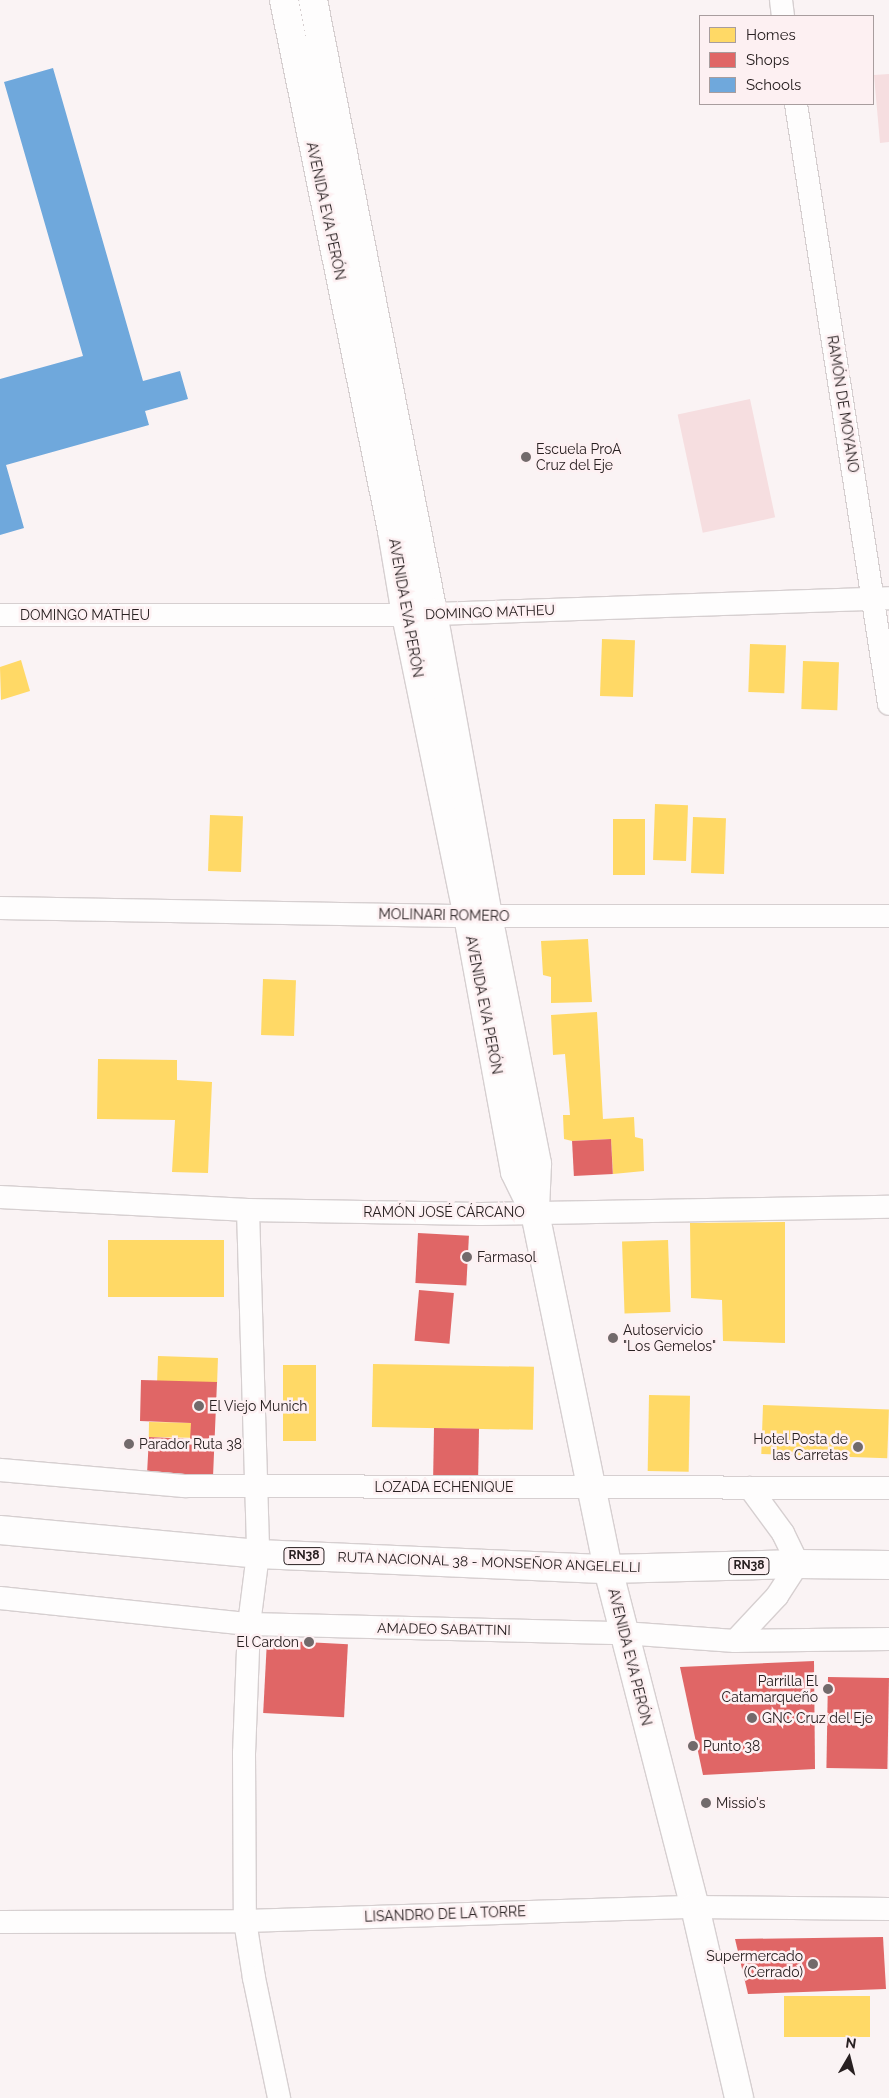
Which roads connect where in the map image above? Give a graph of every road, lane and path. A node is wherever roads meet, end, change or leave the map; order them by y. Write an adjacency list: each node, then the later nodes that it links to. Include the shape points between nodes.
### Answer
1 (284, 0): 9 (main road, AVENIDA EVA PERÓN, via 392,531)
2 (313, 0): 7 (main road, AVENIDA EVA PERÓN)
3 (781, 0): 4 (street)
4 (783, 15)
5 (796, 105): 6 (street, RAMÓN DE MOYANO)
6 (882, 598): 7 (street, DOMINGO MATHEU); 10 (street, RAMÓN DE MOYANO)
7 (433, 613): 9 (street, DOMINGO MATHEU); 12 (main road, AVENIDA EVA PERÓN)
8 (0, 615): 9 (street, DOMINGO MATHEU)
9 (406, 615): 12 (main road, AVENIDA EVA PERÓN)
10 (889, 704)
11 (0, 908): 12 (street, MOLINARI ROMERO)
12 (478, 916): 13 (street, MOLINARI ROMERO); 17 (main road, AVENIDA EVA PERÓN, via 516,1172)
13 (889, 916)
14 (0, 1198): 16 (street, RAMÓN JOSÉ CÁRCANO)
15 (889, 1207): 17 (street, RAMÓN JOSÉ CÁRCANO)
16 (248, 1210): 17 (street, RAMÓN JOSÉ CÁRCANO); 20 (street)
17 (535, 1213): 19 (main road, AVENIDA EVA PERÓN)
18 (0, 1470): 20 (street, LOZADA ECHENIQUE, via 184,1486)
19 (592, 1486): 20 (street, LOZADA ECHENIQUE); 21 (street, LOZADA ECHENIQUE); 27 (main road, AVENIDA EVA PERÓN)
20 (257, 1488): 24 (street)
21 (750, 1488): 22 (street, LOZADA ECHENIQUE); 25 (street, via 783,1533)
22 (889, 1488)
23 (0, 1530): 24 (main road, RUTA NACIONAL 38 - MONSEÑOR ANGELELLI / RN38)
24 (258, 1554): 27 (main road, RUTA NACIONAL 38 - MONSEÑOR ANGELELLI / RN38); 29 (street)
25 (798, 1564): 26 (main road, RUTA NACIONAL 38 - MONSEÑOR ANGELELLI / RN38); 27 (main road, RUTA NACIONAL 38 - MONSEÑOR ANGELELLI / RN38); 32 (street, via 777,1596)
26 (889, 1565)
27 (608, 1569): 30 (main road, AVENIDA EVA PERÓN)
28 (0, 1598): 29 (street, AMADEO SABATTINI)
29 (249, 1624): 30 (street, AMADEO SABATTINI); 35 (street, via 244,1753)
30 (623, 1633): 32 (street, AMADEO SABATTINI); 33 (main road, AVENIDA EVA PERÓN)
31 (889, 1639): 32 (street, AMADEO SABATTINI)
32 (735, 1641)
33 (695, 1907): 34 (street, LISANDRO DE LA TORRE); 35 (street, LISANDRO DE LA TORRE); 38 (main road, AVENIDA EVA PERÓN)
34 (889, 1909)
35 (245, 1921): 36 (street, LISANDRO DE LA TORRE); 37 (street)
36 (0, 1922)
37 (279, 2098)
38 (740, 2098)

